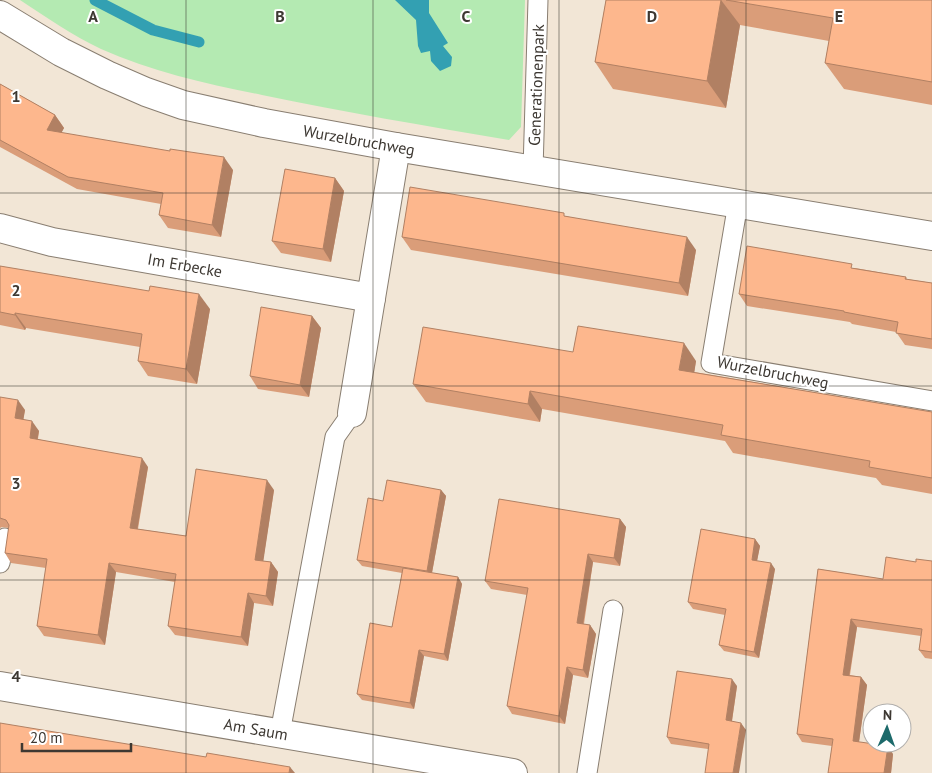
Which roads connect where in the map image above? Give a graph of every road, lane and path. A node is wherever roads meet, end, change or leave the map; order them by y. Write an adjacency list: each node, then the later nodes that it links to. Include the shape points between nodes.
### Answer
1 (538, 0): 4 (lane, Generationenpark)
2 (0, 15): 3 (street, Wurzelbruchweg, via 107,75 184,105)
3 (396, 147): 4 (street, Wurzelbruchweg); 8 (street)
4 (533, 170): 5 (street, Wurzelbruchweg)
5 (738, 203): 7 (street, Wurzelbruchweg); 9 (lane, Wurzelbruchweg, via 711,363)
6 (0, 228): 8 (street, Im Erbecke, via 52,242)
7 (932, 236)
8 (371, 298): 10 (street)
9 (932, 400)
10 (352, 413): 15 (lane, via 335,437)
11 (5, 538): 12 (lane)
12 (0, 563)
13 (613, 610): 17 (lane)
14 (0, 686): 15 (street, Am Saum)
15 (280, 733): 16 (street, Am Saum)
16 (513, 773)
17 (587, 773)

